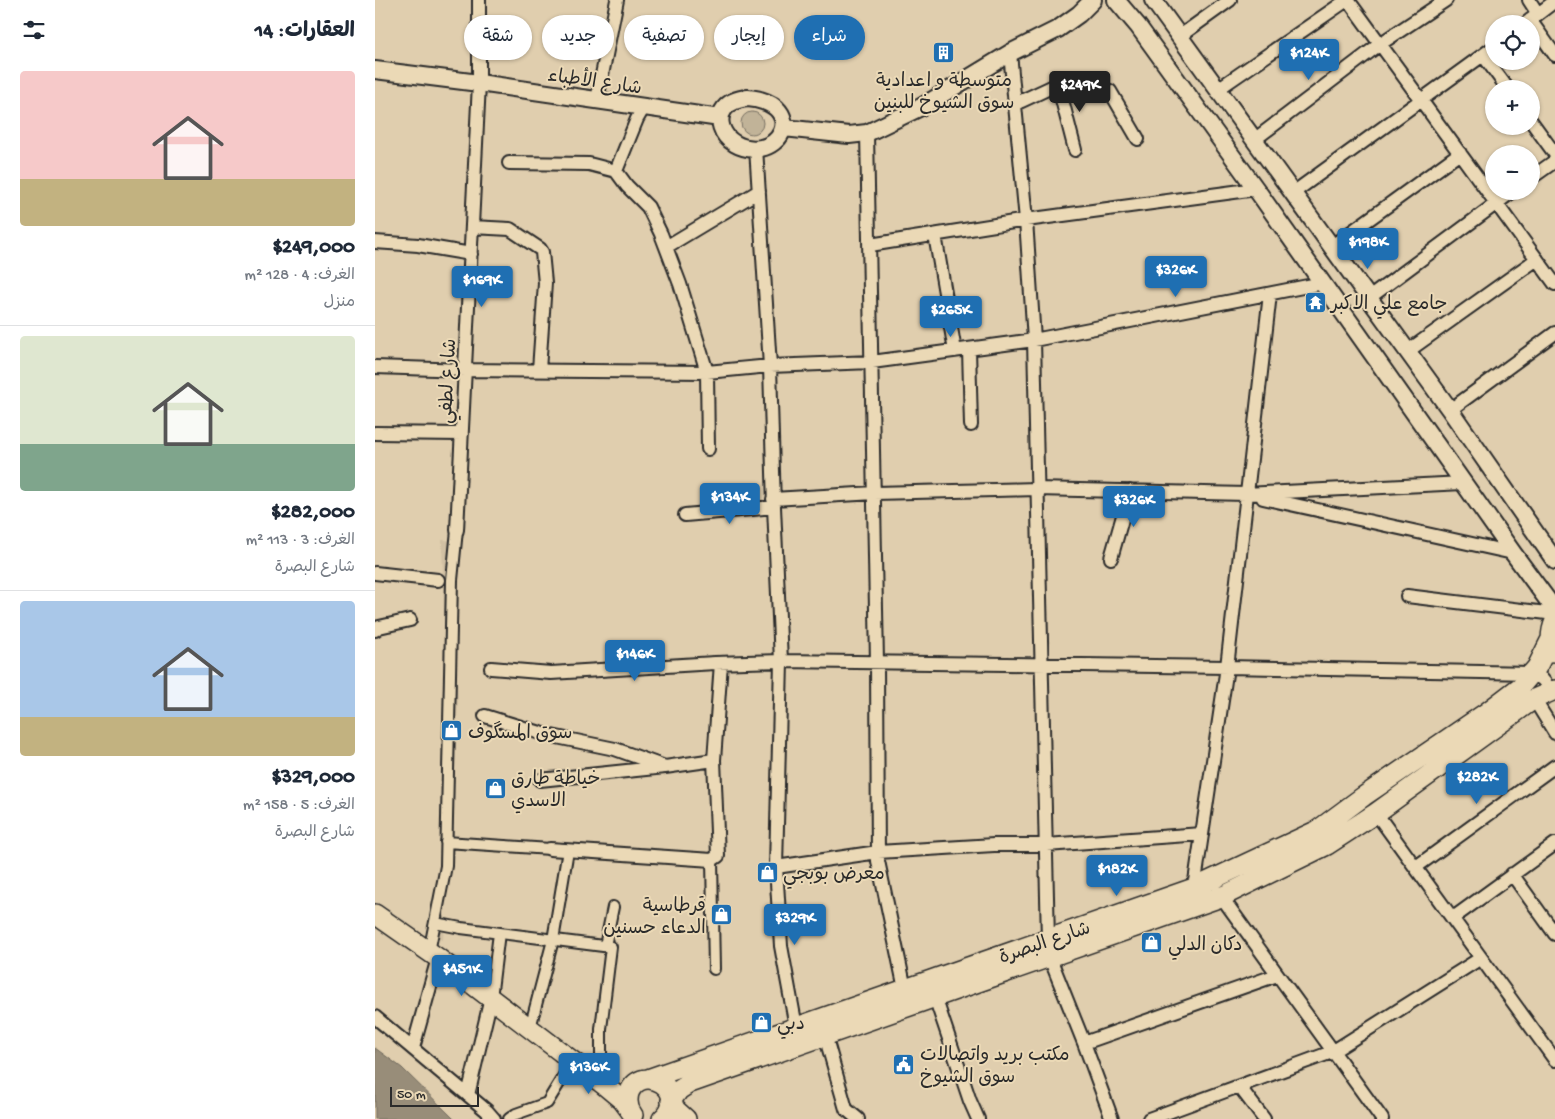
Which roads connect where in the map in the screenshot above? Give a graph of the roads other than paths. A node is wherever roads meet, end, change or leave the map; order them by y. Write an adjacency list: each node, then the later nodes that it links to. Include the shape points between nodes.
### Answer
1 (479, 0): 21 (street, شارع لطفي)
2 (617, 0): 24 (street)
3 (1093, 0): 16 (street, via 1058,29)
4 (1116, 0): 42 (street)
5 (1153, 0): 14 (street)
6 (1230, 0): 14 (street)
7 (1348, 0): 15 (street); 23 (street)
8 (1446, 0): 15 (street)
9 (1529, 0): 11 (street)
10 (1555, 1): 12 (street)
11 (1531, 15)
12 (1536, 15)
13 (1540, 32): 18 (street)
14 (1180, 36): 23 (street)
15 (1380, 44): 25 (street); 33 (street)
16 (1010, 53): 26 (street); 30 (street, via 921,108)
17 (1483, 55): 20 (street); 25 (street)
18 (1555, 55)
19 (375, 70): 21 (street, شارع الأطباء)
20 (1501, 80)
21 (479, 83): 24 (street, شارع الأطباء); 48 (street, شارع لطفي)
22 (1057, 84): 26 (street); 32 (street, via 1110,91); 35 (street)
23 (1218, 90): 33 (street)
24 (597, 100): 27 (street, شارع الأطباء)
25 (1421, 100): 36 (street); 44 (street)
26 (1015, 104): 47 (street)
27 (643, 107): 28 (street, شارع الأطباء); 40 (street)
28 (720, 118): 29 (street, via 730,103 744,98 756,99 776,108); 34 (street, via 721,129 730,141)
29 (783, 128): 30 (street, via 849,135); 34 (street, via 773,143)
30 (867, 133): 51 (street)
31 (1540, 133): 37 (street)
32 (1138, 139)
33 (1254, 140): 44 (street)
34 (756, 148): 43 (street)
35 (1075, 150)
36 (1460, 153): 46 (street); 53 (street)
37 (1555, 154)
38 (1555, 161): 41 (street)
39 (509, 163): 40 (street, via 589,164)
40 (616, 171): 52 (street, via 647,206)
41 (1540, 172)
42 (1256, 188): 47 (street); 56 (street)
43 (759, 191): 52 (street); 66 (street)
44 (1293, 193): 53 (street)
45 (1502, 200): 46 (street)
46 (1497, 204): 55 (street); 59 (street)
47 (1026, 220): 49 (street); 61 (street)
48 (472, 227): 54 (street, شارع لطفي); 69 (street, via 510,228 542,252 545,283)
49 (935, 235): 51 (street); 63 (street)
50 (375, 242): 54 (street)
51 (870, 245): 65 (street)
52 (666, 247): 70 (street)
53 (1335, 251): 56 (street); 59 (street)
54 (471, 254): 68 (street, شارع لطفي)
55 (1537, 259): 57 (street); 64 (street)
56 (1319, 278): 58 (street); 76 (street)
57 (1555, 284)
58 (1270, 294): 61 (street); 80 (street)
59 (1369, 298): 64 (street)
60 (1555, 334): 71 (street)
61 (1033, 340): 62 (street); 77 (street)
62 (969, 349): 63 (street); 72 (street)
63 (955, 351): 65 (street)
64 (1408, 351): 71 (street)
65 (872, 362): 66 (street); 79 (street)
66 (770, 366): 70 (street); 81 (street)
67 (375, 367): 68 (street)
68 (465, 370): 69 (street); 74 (street, شارع لطفي)
69 (539, 370): 70 (street)
70 (707, 372): 75 (street)
71 (1450, 410): 86 (street)
72 (971, 425)
73 (375, 433): 74 (street)
74 (462, 434): 83 (street, شارع لطفي)
75 (708, 449)
76 (1463, 483): 80 (street); 84 (street)
77 (1037, 489): 78 (street); 79 (street); 99 (street)
78 (1130, 491): 80 (street); 85 (street)
79 (875, 493): 81 (street); 97 (street)
80 (1246, 494): 84 (street); 100 (street)
81 (773, 503): 82 (street); 96 (street)
82 (685, 515)
83 (457, 530): 113 (street, via 452,580)
84 (1513, 554): 90 (street)
85 (1111, 558)
86 (1555, 561)
87 (375, 572): 88 (street)
88 (438, 580)
89 (1407, 596): 91 (street)
90 (1555, 610)
91 (1555, 614)
92 (410, 620): 94 (street, via 379,626)
93 (1555, 621): 95 (main road, شارع البصرة, via 1552,627)
94 (375, 630)
95 (1553, 650): 102 (main road, شارع البصرة)
96 (781, 661): 97 (street); 98 (street); 120 (street)
97 (877, 662): 99 (street); 118 (street)
98 (721, 663): 101 (street, via 551,673); 107 (street)
99 (1041, 666): 100 (street); 115 (street)
100 (1227, 667): 102 (street); 112 (street)
101 (491, 668)
102 (1532, 673): 103 (street); 123 (main road, شارع البصرة, via 1521,686 1487,712 1318,830)
103 (1553, 690): 104 (main road, شارع البصرة)
104 (1534, 699): 106 (street); 111 (main road, شارع البصرة)
105 (485, 716): 109 (street, via 547,735 615,749)
106 (1555, 733)
107 (714, 760): 109 (street); 119 (street, via 718,856)
108 (1555, 766): 121 (street)
109 (665, 767): 110 (street)
110 (540, 780)
111 (1376, 812): 121 (street); 125 (main road, شارع البصرة, via 1327,845)
112 (1202, 834): 115 (street); 124 (street)
113 (446, 842): 116 (street); 129 (street, via 446,866)
114 (1555, 844): 122 (street)
115 (1046, 845): 118 (street); 134 (street)
116 (550, 848): 117 (street)
117 (568, 850): 119 (street); 132 (street)
118 (878, 852): 120 (street); 139 (street)
119 (712, 860): 137 (street)
120 (776, 867): 143 (street, via 781,946)
121 (1415, 867): 128 (street)
122 (1513, 874): 128 (street); 131 (street)
123 (1211, 880): 124 (main road, شارع البصرة); 125 (street)
124 (1194, 888): 134 (main road, شارع البصرة)
125 (1221, 897): 134 (main road, شارع البصرة); 138 (street)
126 (613, 907): 133 (street)
127 (375, 914): 135 (main road)
128 (1453, 918): 136 (street)
129 (435, 923): 130 (street); 135 (street)
130 (499, 933): 132 (street); 141 (street)
131 (1555, 934)
132 (553, 940): 133 (street); 144 (street)
133 (605, 946): 151 (street, via 611,947 601,1029)
134 (1049, 949): 139 (main road, شارع البصرة); 140 (main road, شارع البصرة); 146 (street)
135 (434, 955): 141 (main road); 147 (street)
136 (1481, 958): 148 (street); 150 (street)
137 (713, 970)
138 (1277, 975): 146 (street); 148 (street)
139 (905, 989): 143 (main road, شارع البصرة)
140 (935, 997): 145 (main road, شارع البصرة); 162 (street, via 969,1101)
141 (491, 998): 144 (main road); 154 (street)
142 (375, 1017): 147 (street)
143 (796, 1027): 152 (main road, شارع البصرة)
144 (530, 1028): 149 (main road)
145 (825, 1035): 155 (main road, شارع البصرة, via 690,1083); 161 (street, via 846,1109)
146 (1084, 1043): 163 (street)
147 (413, 1048): 154 (street)
148 (1332, 1052): 153 (street); 166 (street)
149 (567, 1057): 151 (main road); 156 (main road, via 609,1088); 158 (street, via 566,1072 547,1103)
150 (1555, 1060)
151 (601, 1072): 152 (main road, via 622,1080)
152 (645, 1080): 155 (main road, via 655,1080 666,1086); 156 (main road, via 634,1086 629,1095 629,1106)
153 (1239, 1086): 164 (street); 165 (street)
154 (468, 1095): 157 (street)
155 (671, 1101): 159 (main road, شارع البصرة, via 670,1110); 160 (main road)
156 (634, 1115)
157 (494, 1119)
158 (509, 1119)
159 (662, 1119)
160 (686, 1119)
161 (858, 1119)
162 (978, 1119)
163 (1113, 1119)
164 (1150, 1119)
165 (1264, 1119)
166 (1382, 1119)

